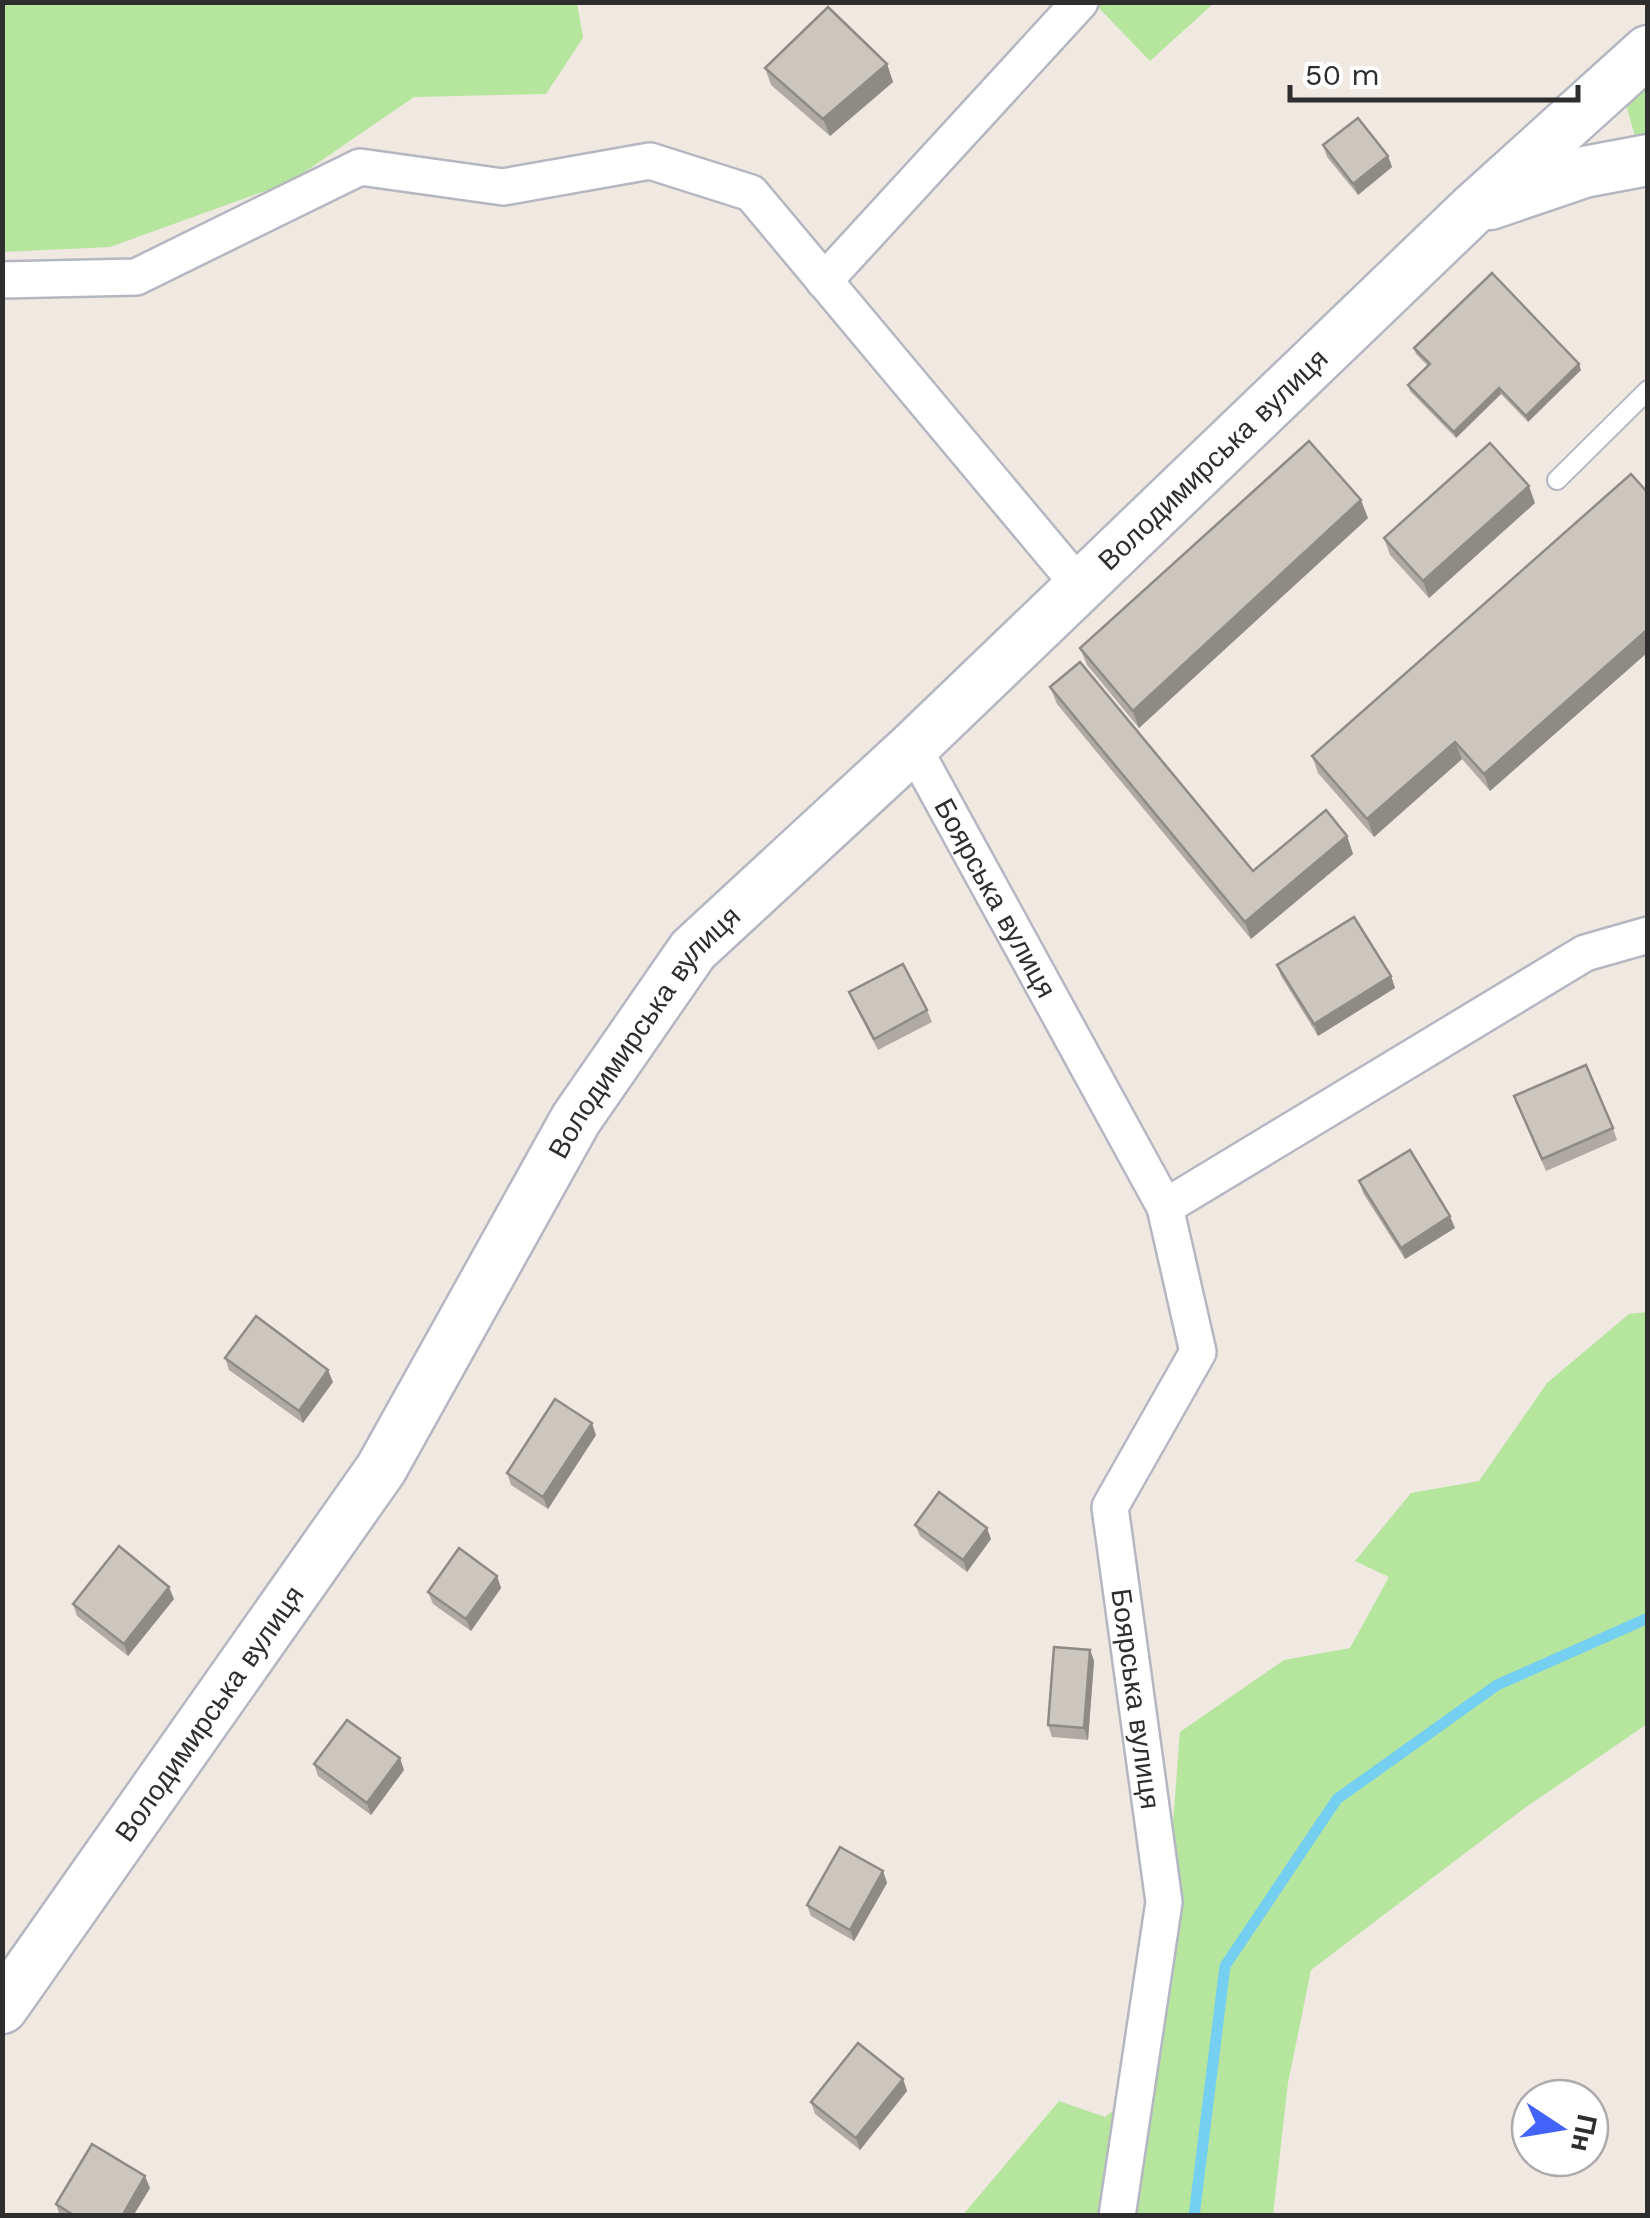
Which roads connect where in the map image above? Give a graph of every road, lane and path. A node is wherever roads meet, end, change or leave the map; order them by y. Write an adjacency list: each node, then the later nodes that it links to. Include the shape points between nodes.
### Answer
1 (1080, 2): 6 (street)
2 (1648, 51): 4 (street, Володимирська вулиця)
3 (1648, 160): 4 (street, Володимирська вулиця, via 1584,172)
4 (1472, 210): 9 (street, Володимирська вулиця)
5 (2, 280): 6 (street, via 136,277 360,167 503,186 650,161 751,193)
6 (824, 280): 9 (street)
7 (1648, 390): 8 (lane)
8 (1557, 480)
9 (1079, 586): 10 (street, Володимирська вулиця)
10 (913, 747): 12 (street, Боярська вулиця); 13 (street, Володимирська вулиця, via 692,950 576,1119 381,1470)
11 (1648, 935): 12 (street, via 1585,954)
12 (1165, 1208): 14 (street, Боярська вулиця, via 1198,1352 1110,1507 1164,1902)
13 (2, 2008)
14 (1118, 2216)

